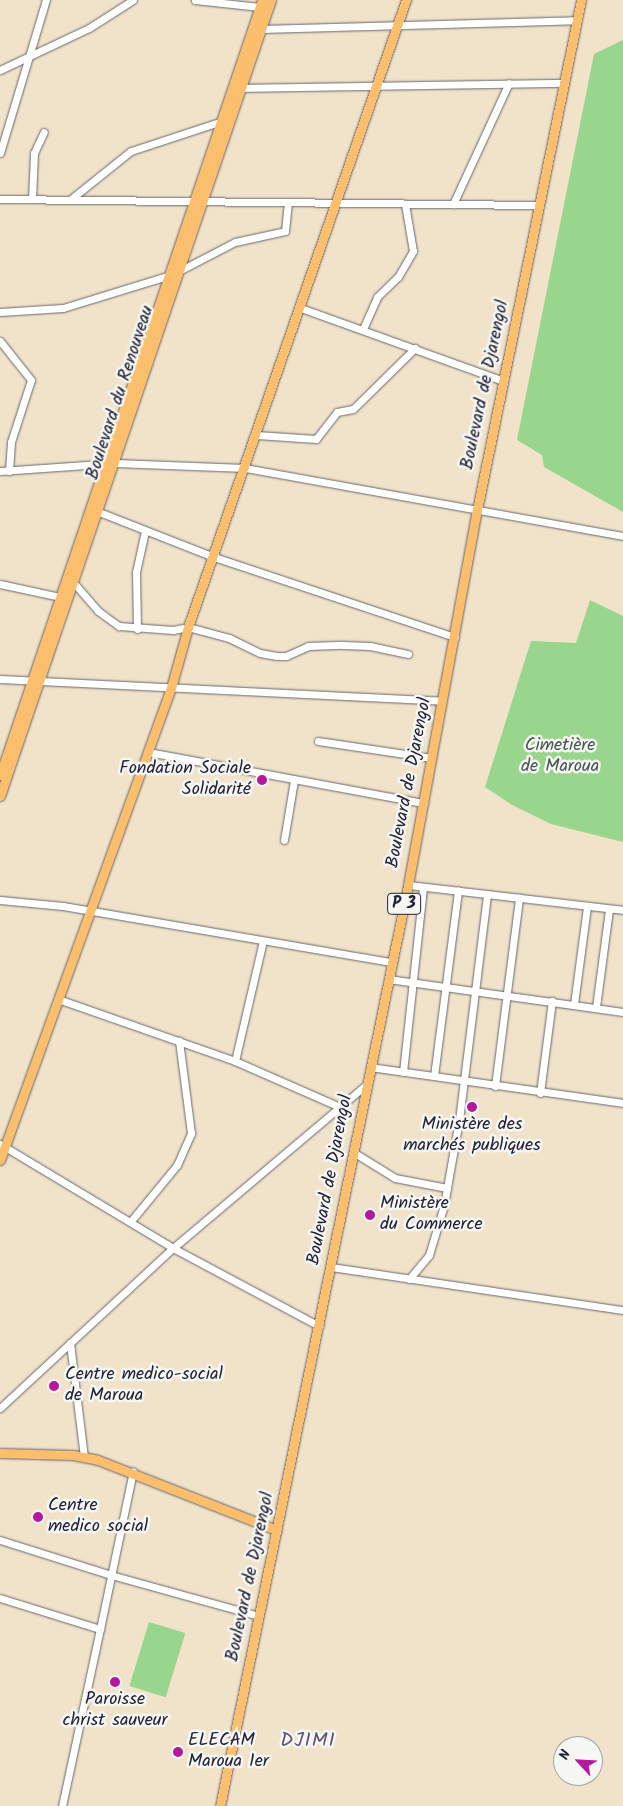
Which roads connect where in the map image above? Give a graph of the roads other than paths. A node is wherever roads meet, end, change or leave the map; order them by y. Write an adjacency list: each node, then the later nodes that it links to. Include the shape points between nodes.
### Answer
1 (46, 0): 12 (street)
2 (133, 0): 12 (street, via 100,22)
3 (195, 0): 7 (street)
4 (271, 0): 11 (main road, Boulevard du Renouveau)
5 (406, 0): 10 (main road)
6 (581, 0): 9 (main road, Boulevard de Djarengol / P 3)
7 (216, 1): 8 (street)
8 (261, 3): 18 (main road, Boulevard du Renouveau)
9 (577, 20): 10 (street); 15 (main road, Boulevard de Djarengol / P 3)
10 (398, 24): 11 (street); 17 (main road)
11 (260, 29): 16 (main road, Boulevard du Renouveau)
12 (29, 58): 13 (street); 20 (street)
13 (0, 70)
14 (509, 83): 15 (street); 17 (street); 28 (street)
15 (565, 83): 29 (main road, Boulevard de Djarengol / P 3)
16 (240, 88): 17 (street); 24 (main road, Boulevard du Renouveau)
17 (376, 88): 26 (main road)
18 (222, 121): 23 (street, via 131,151); 24 (main road, Boulevard du Renouveau)
19 (44, 132): 22 (street, via 34,153)
20 (0, 153)
21 (0, 199): 22 (street)
22 (32, 199): 23 (street)
23 (71, 199): 24 (street)
24 (199, 200): 25 (street); 30 (main road, Boulevard du Renouveau)
25 (288, 202): 26 (street); 30 (street, via 285,231 235,242)
26 (337, 203): 27 (street); 31 (main road)
27 (405, 204): 28 (street); 33 (street, via 414,251 398,277 377,297)
28 (453, 204): 29 (street)
29 (540, 205): 36 (main road, Boulevard de Djarengol / P 3)
30 (175, 273): 32 (street, via 63,308); 38 (main road, Boulevard du Renouveau)
31 (298, 307): 33 (street); 37 (main road)
32 (0, 312)
33 (363, 329): 35 (street)
34 (0, 341): 40 (street, via 31,380 11,442)
35 (415, 348): 36 (street); 37 (street, via 353,408 337,412 316,439)
36 (504, 381): 42 (main road, Boulevard de Djarengol / P 3)
37 (256, 435): 39 (main road)
38 (110, 463): 39 (street); 40 (street); 43 (main road, Boulevard du Renouveau); 49 (main road, Boulevard du Renouveau)
39 (245, 468): 42 (street); 46 (main road)
40 (9, 471): 41 (street)
41 (0, 472)
42 (477, 510): 45 (street); 52 (main road, Boulevard de Djarengol / P 3)
43 (99, 512): 44 (street); 47 (main road, Boulevard du Renouveau)
44 (145, 531): 46 (street); 51 (street, via 137,567)
45 (623, 536)
46 (214, 557): 50 (main road); 52 (street)
47 (73, 582): 51 (street, via 109,620); 55 (main road, Boulevard du Renouveau)
48 (0, 584): 49 (street, via 33,588)
49 (60, 597): 55 (main road, Boulevard du Renouveau)
50 (188, 628): 51 (street); 53 (street, via 229,638 260,653 277,656 286,656 308,646 343,645 370,646); 56 (main road)
51 (136, 629)
52 (455, 637): 57 (main road, Boulevard de Djarengol / P 3)
53 (408, 654)
54 (0, 679): 55 (street)
55 (36, 681): 56 (street); 61 (main road, Boulevard du Renouveau); 63 (main road, Boulevard du Renouveau)
56 (171, 688): 57 (street, via 321,692); 59 (main road)
57 (442, 701): 60 (main road, Boulevard de Djarengol / P 3)
58 (318, 741): 60 (street)
59 (148, 752): 62 (street); 75 (main road)
60 (432, 758): 64 (main road, Boulevard de Djarengol / P 3)
61 (0, 775)
62 (294, 780): 64 (street); 65 (street)
63 (0, 796)
64 (424, 803): 66 (main road, Boulevard de Djarengol / P 3)
65 (284, 840)
66 (408, 885): 67 (street); 77 (main road, Boulevard de Djarengol / P 3)
67 (424, 888): 68 (street); 79 (street)
68 (458, 892): 69 (street); 80 (street)
69 (488, 895): 70 (street); 81 (street)
70 (519, 898): 72 (street); 82 (street)
71 (0, 900): 75 (street)
72 (587, 906): 73 (street); 85 (street)
73 (609, 908): 74 (street); 86 (street)
74 (623, 910)
75 (89, 911): 76 (street); 83 (main road)
76 (263, 941): 77 (street); 89 (street)
77 (391, 962): 78 (main road, Boulevard de Djarengol / P 3)
78 (388, 979): 79 (street); 90 (main road, Boulevard de Djarengol / P 3)
79 (413, 984): 80 (street); 91 (street)
80 (445, 988): 81 (street); 92 (street)
81 (474, 992): 82 (street); 93 (street)
82 (505, 996): 84 (street); 95 (street)
83 (58, 999): 88 (street); 99 (main road)
84 (552, 1001): 85 (street); 96 (street)
85 (574, 1004): 86 (street)
86 (596, 1007): 87 (street)
87 (623, 1012)
88 (179, 1041): 89 (street); 103 (street, via 191,1132 177,1165)
89 (235, 1061): 98 (street)
90 (370, 1067): 91 (street); 94 (main road, Boulevard de Djarengol / P 3)
91 (403, 1072): 92 (street)
92 (434, 1076): 93 (street)
93 (463, 1081): 95 (street); 102 (street)
94 (366, 1085): 98 (street); 100 (main road, Boulevard de Djarengol / P 3)
95 (495, 1086): 96 (street)
96 (540, 1093): 97 (street)
97 (623, 1103)
98 (342, 1108): 104 (street)
99 (2, 1145): 101 (main road); 103 (street)
100 (353, 1152): 102 (street, via 395,1178); 105 (main road, Boulevard de Djarengol / P 3)
101 (0, 1160)
102 (447, 1188): 106 (street, via 429,1255)
103 (131, 1221): 104 (street)
104 (173, 1248): 108 (street); 109 (street)
105 (330, 1268): 106 (street); 108 (main road, Boulevard de Djarengol / P 3)
106 (409, 1279): 107 (street)
107 (623, 1310)
108 (319, 1326): 114 (main road, Boulevard de Djarengol / P 3)
109 (70, 1343): 110 (street); 112 (street)
110 (0, 1408)
111 (0, 1453): 112 (main road)
112 (84, 1457): 113 (main road)
113 (133, 1471): 114 (main road, via 208,1505); 116 (street)
114 (277, 1530): 118 (main road, Boulevard de Djarengol / P 3)
115 (0, 1540): 116 (street)
116 (111, 1576): 118 (street); 119 (street)
117 (0, 1598): 119 (street)
118 (259, 1616): 121 (main road, Boulevard de Djarengol / P 3)
119 (100, 1629): 120 (street)
120 (62, 1806)
121 (220, 1806)

